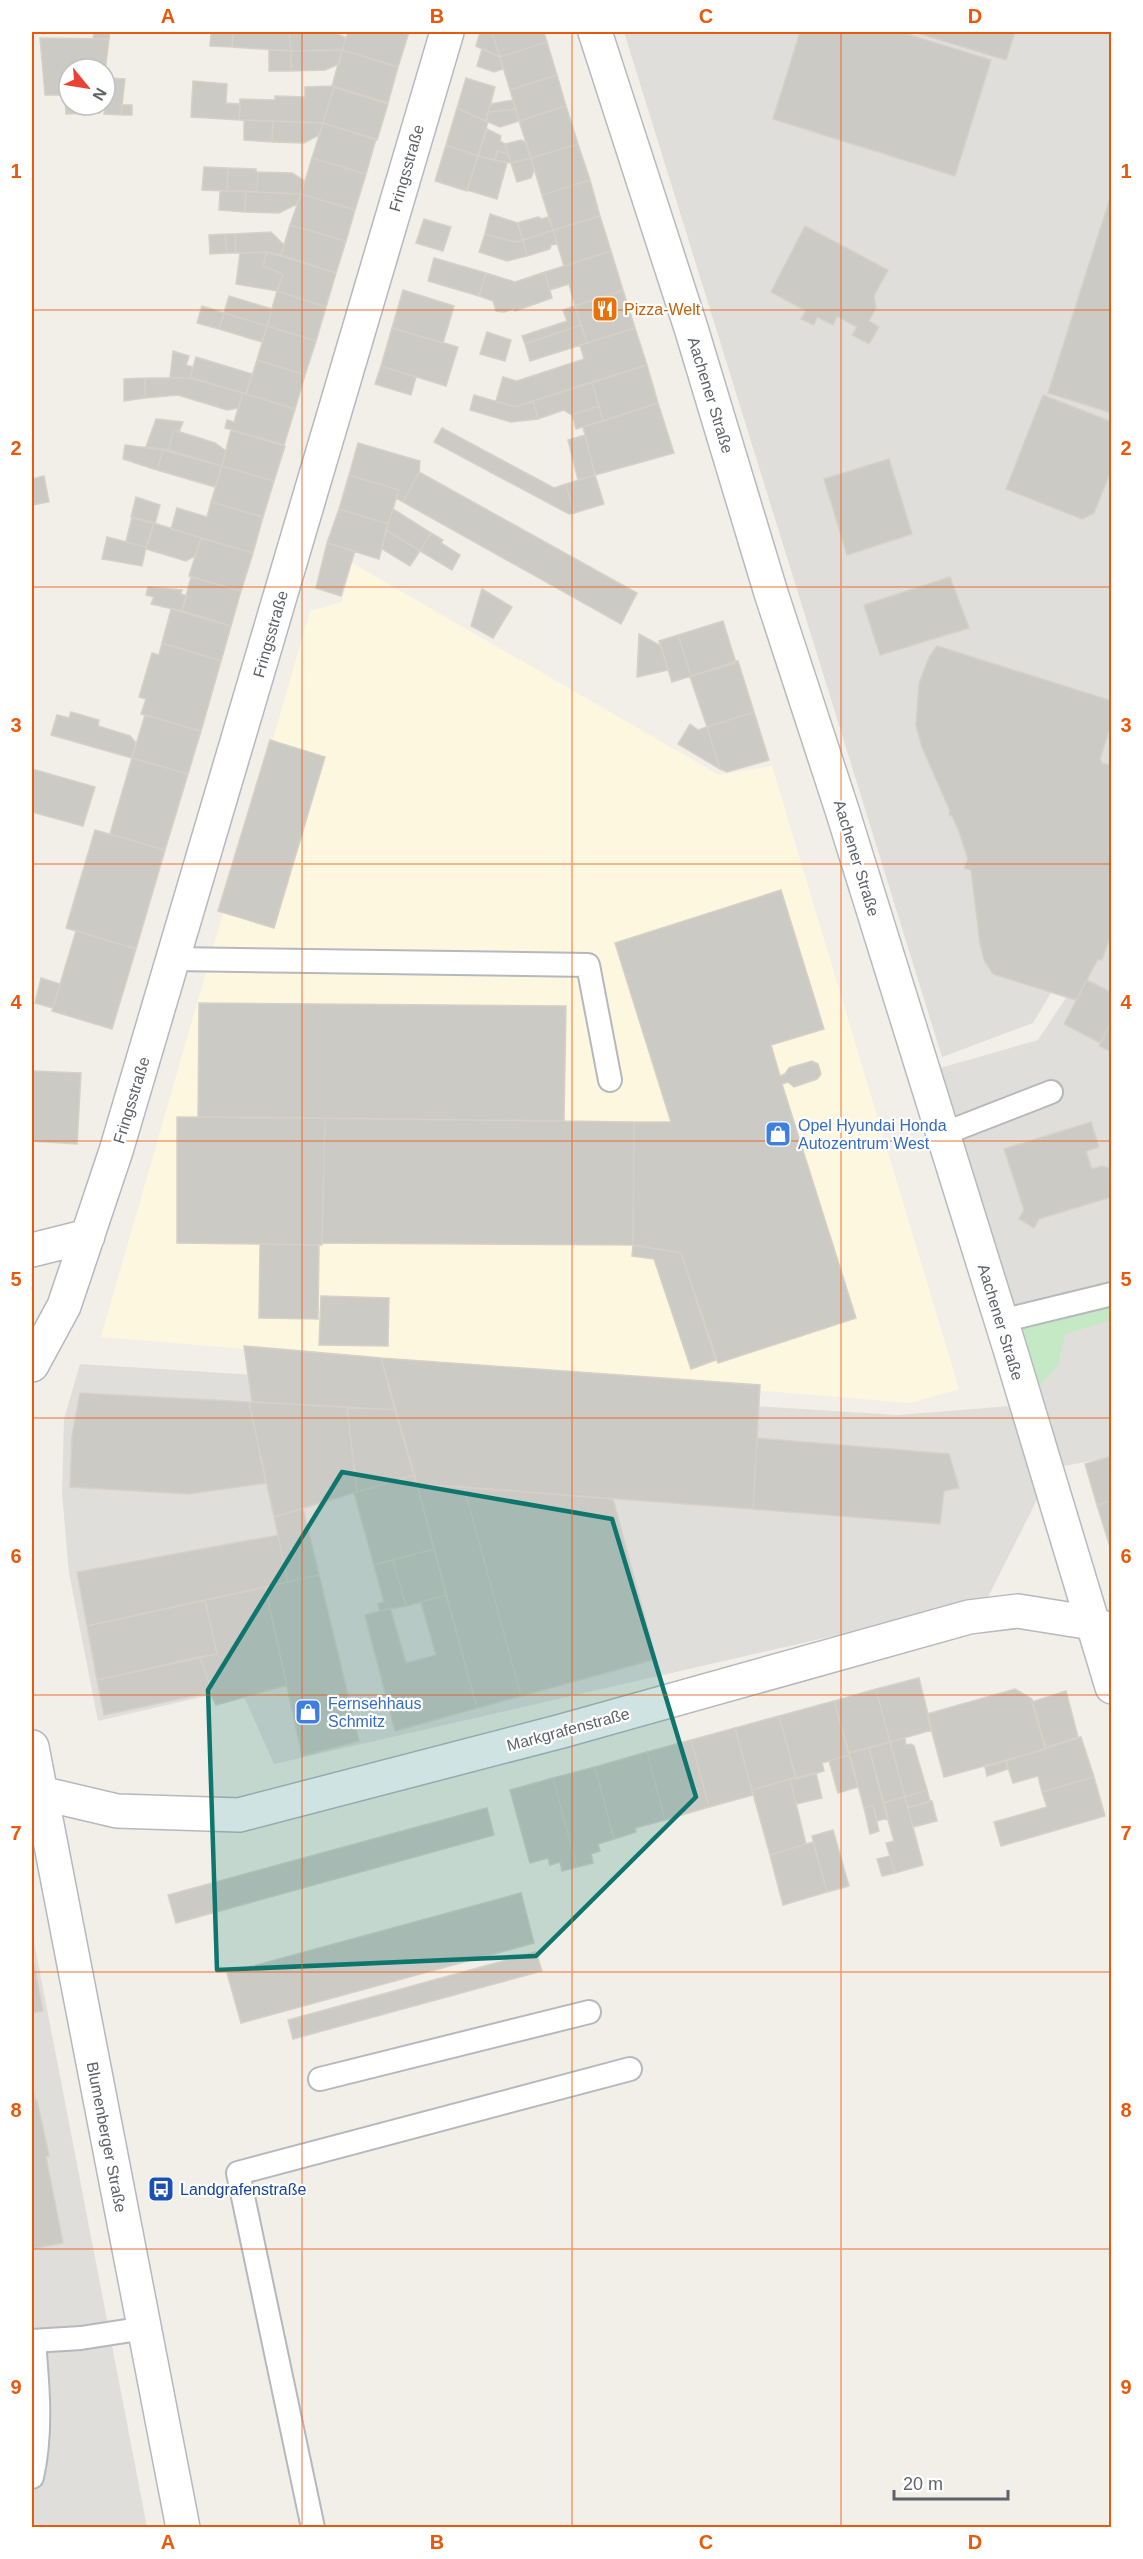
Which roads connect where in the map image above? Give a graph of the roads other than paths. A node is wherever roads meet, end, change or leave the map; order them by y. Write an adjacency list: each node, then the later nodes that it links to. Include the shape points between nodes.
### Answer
1 (447, 32): 3 (street, Fringsstraße)
2 (595, 32): 6 (street, Aachener Straße)
3 (171, 968): 4 (lane, via 588,964); 7 (street, Fringsstraße)
4 (610, 1080)
5 (1051, 1092): 6 (lane)
6 (943, 1134): 11 (street, Aachener Straße)
7 (88, 1236): 8 (street); 10 (street, Fringsstraße)
8 (32, 1250)
9 (1112, 1294): 11 (lane)
10 (64, 1306): 12 (street); 13 (street, Fringsstraße)
11 (1001, 1321): 14 (street, Aachener Straße)
12 (32, 1323)
13 (32, 1365)
14 (1102, 1627): 15 (street, Aachener Straße); 17 (street, Markgrafenstraße, via 1018,1611 969,1617 562,1731 239,1815 117,1811)
15 (1112, 1687)
16 (32, 1747): 17 (street, Blumenberger Straße)
17 (36, 1792): 21 (street, Blumenberger Straße)
18 (589, 2013): 20 (lane)
19 (630, 2068): 25 (lane, via 238,2173)
20 (320, 2079)
21 (145, 2328): 22 (lane); 24 (street, Blumenberger Straße)
22 (33, 2342): 23 (lane, via 38,2425)
23 (32, 2476)
24 (183, 2528)
25 (313, 2528)

